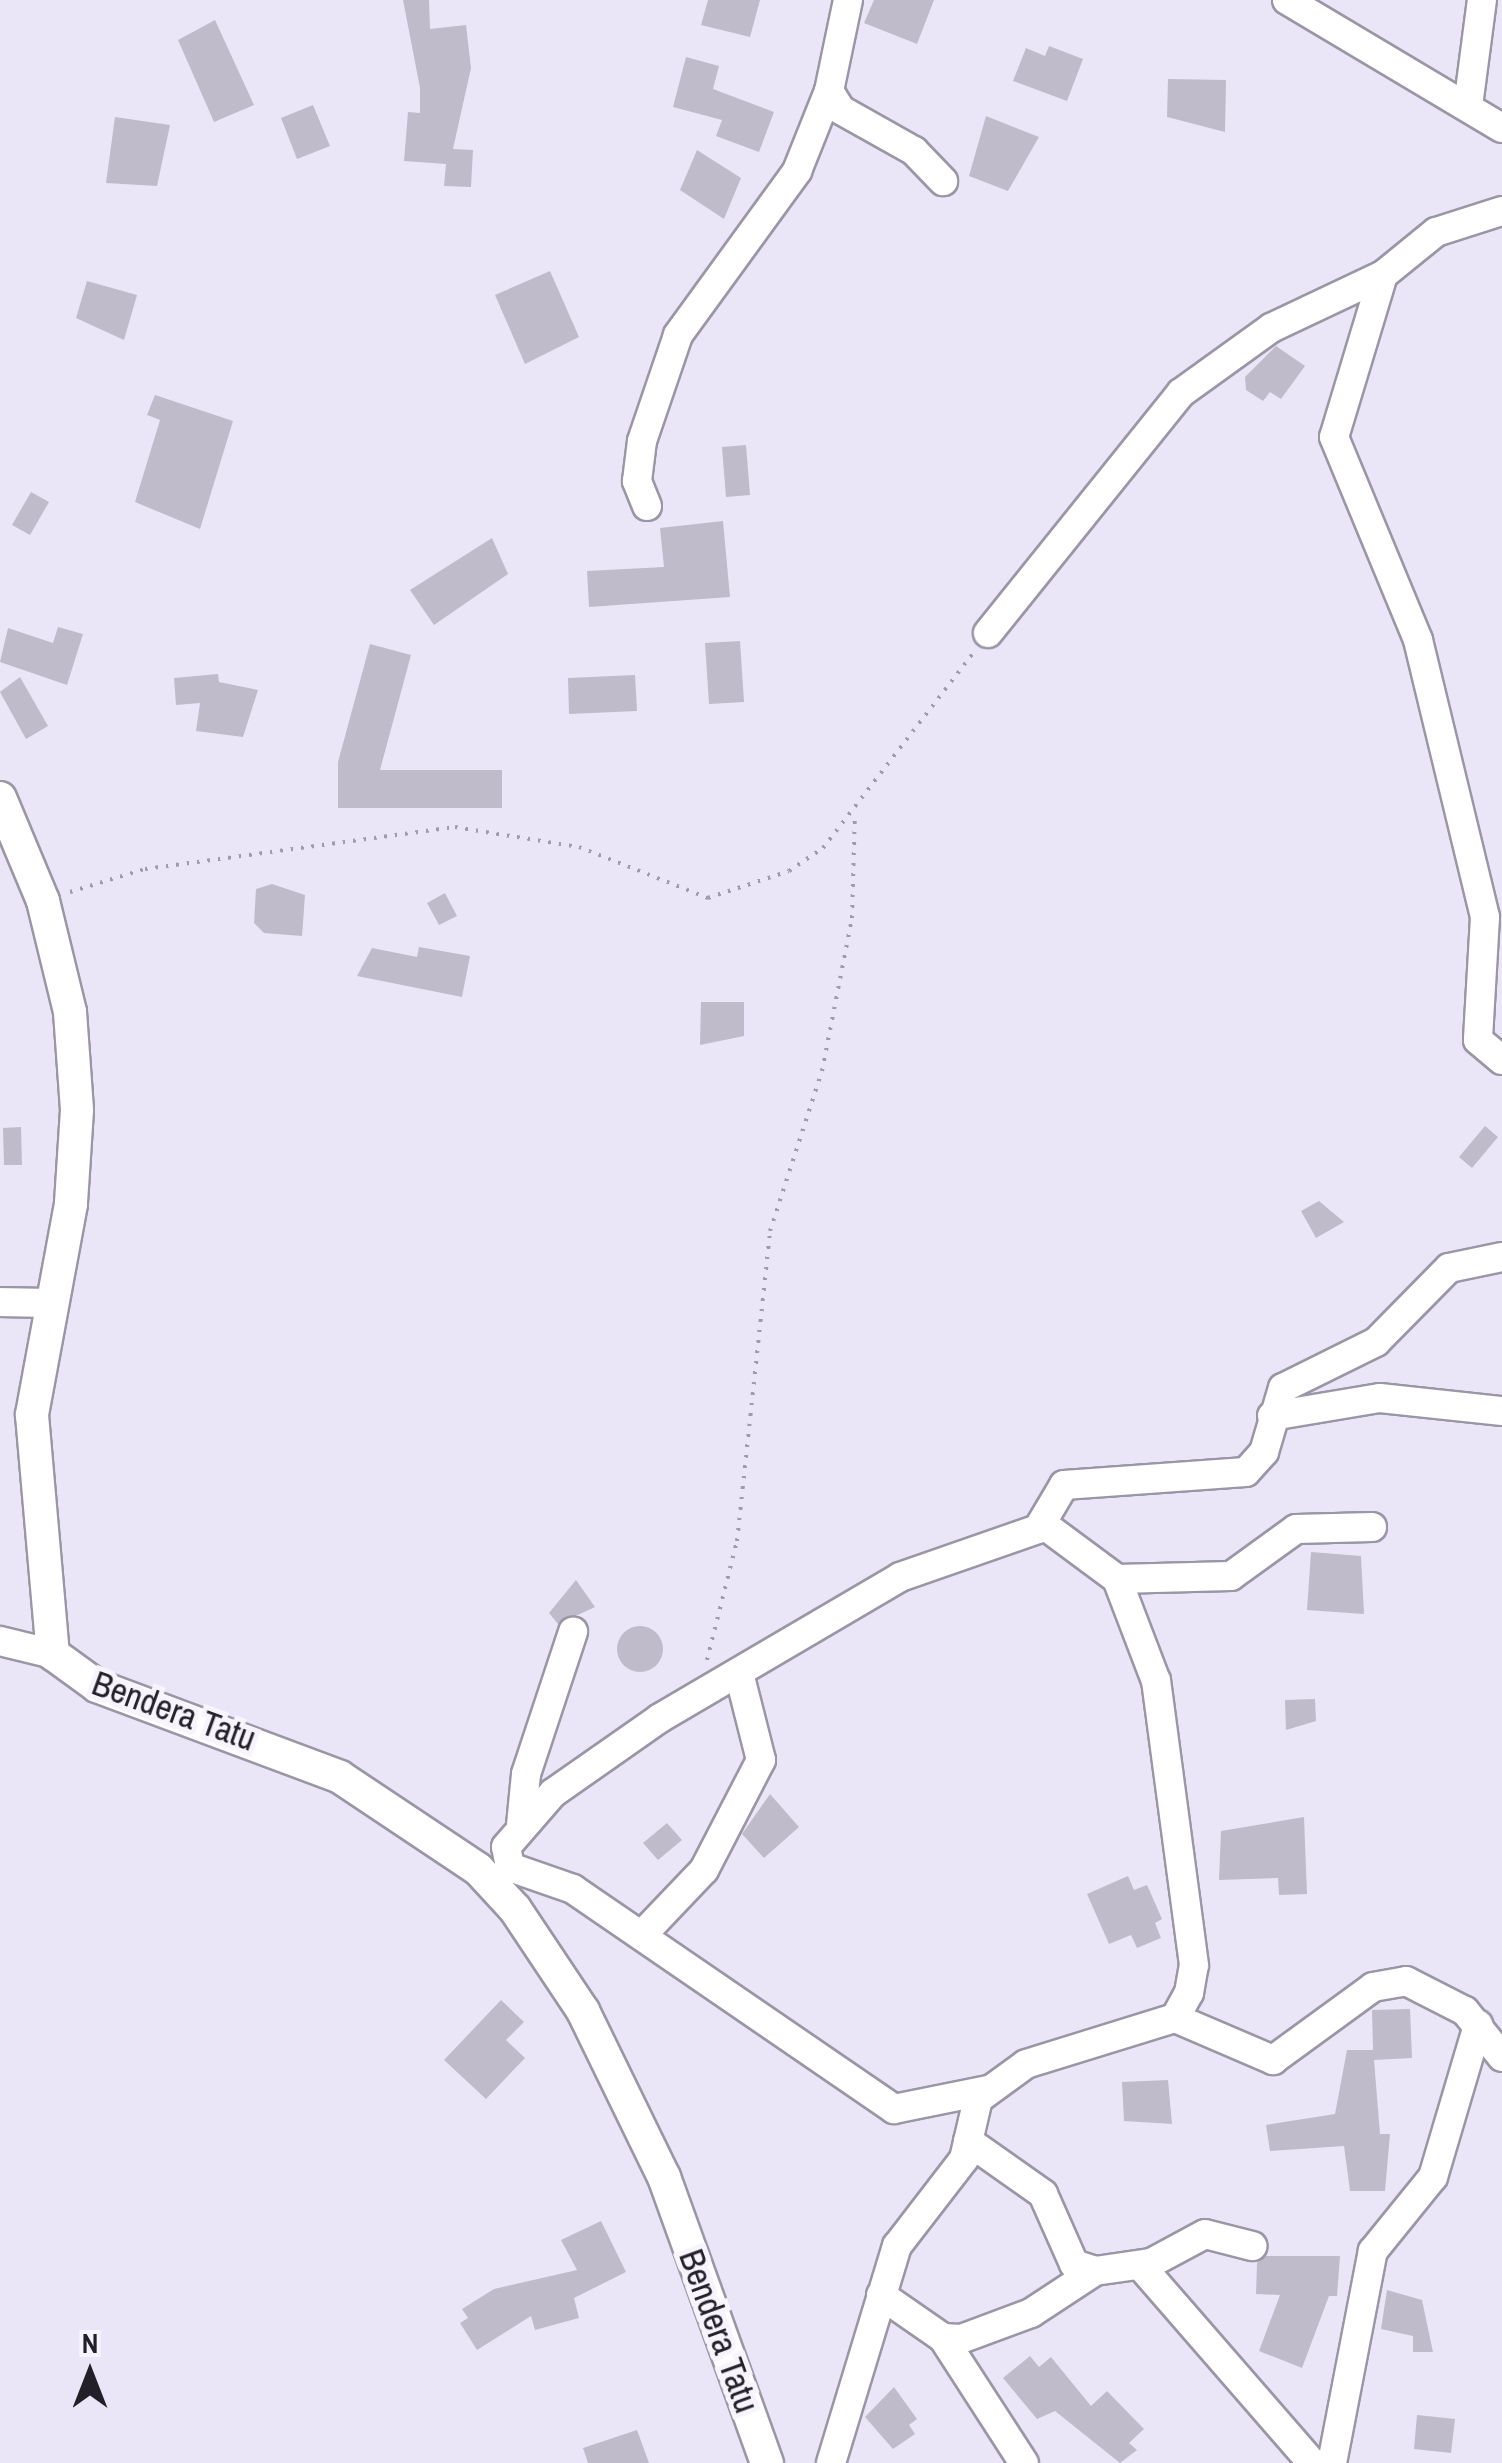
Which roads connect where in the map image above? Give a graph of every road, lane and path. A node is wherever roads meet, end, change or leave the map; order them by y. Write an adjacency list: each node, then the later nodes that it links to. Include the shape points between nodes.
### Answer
1 (848, 0): 4 (street)
2 (1287, 0): 5 (street)
3 (1482, 0): 5 (street)
4 (829, 91): 7 (street, via 842,110 914,152); 10 (street, via 761,230 690,307 642,441 637,481)
5 (1468, 106): 6 (street)
6 (1502, 128)
7 (943, 181)
8 (1502, 211): 9 (street, via 1457,220)
9 (1383, 275): 11 (street, via 1271,328 1181,394); 15 (street, via 1350,360 1334,437 1418,640 1485,917 1478,1040)
10 (646, 506)
11 (988, 633): 13 (path)
12 (0, 798): 14 (main road, Bendera Tatu)
13 (855, 813): 14 (path, via 789,871 708,898 579,847 456,826 145,869); 28 (path, via 852,918 822,1071 770,1231 737,1541 716,1640)
14 (43, 901): 18 (main road, Bendera Tatu, via 70,1012 77,1110 71,1204)
15 (1502, 1060)
16 (1502, 1257): 20 (street, via 1449,1268 1376,1342 1282,1388)
17 (0, 1302): 18 (street)
18 (49, 1303): 26 (main road, Bendera Tatu, via 32,1414)
19 (1502, 1410): 20 (street, via 1380,1398)
20 (1272, 1416): 21 (street, via 1264,1452 1246,1472 1076,1481 1058,1492)
21 (1043, 1524): 23 (street); 27 (street, via 900,1577)
22 (1372, 1527): 23 (street, via 1296,1529 1230,1576)
23 (1117, 1579): 31 (street, via 1156,1681 1175,1780 1194,1965)
24 (573, 1632): 29 (street, via 526,1774)
25 (0, 1641): 26 (street)
26 (54, 1654): 41 (main road, Bendera Tatu, via 97,1686 340,1777 478,1869 515,1909 583,2011 664,2177)
27 (740, 1672): 28 (street); 30 (street, via 761,1760 704,1870)
28 (682, 1704): 29 (street)
29 (521, 1825): 30 (street, via 506,1846 510,1866 573,1889)
30 (642, 1935): 34 (street, via 894,2108)
31 (1175, 2018): 32 (street, via 1273,2060 1388,1980 1433,1988); 34 (street, via 1026,2064)
32 (1478, 2025): 33 (street); 45 (street, via 1433,2177 1373,2251)
33 (1502, 2057)
34 (988, 2090): 35 (street)
35 (968, 2141): 38 (street, via 1043,2194 1066,2257); 39 (street, via 912,2219)
36 (1252, 2246): 37 (street, via 1205,2234)
37 (1140, 2265): 38 (street); 44 (street)
38 (1096, 2271): 40 (street, via 986,2334)
39 (881, 2295): 40 (street); 42 (street)
40 (943, 2338): 43 (street)
41 (767, 2463)
42 (831, 2463)
43 (1024, 2463)
44 (1312, 2463)
45 (1332, 2463)

